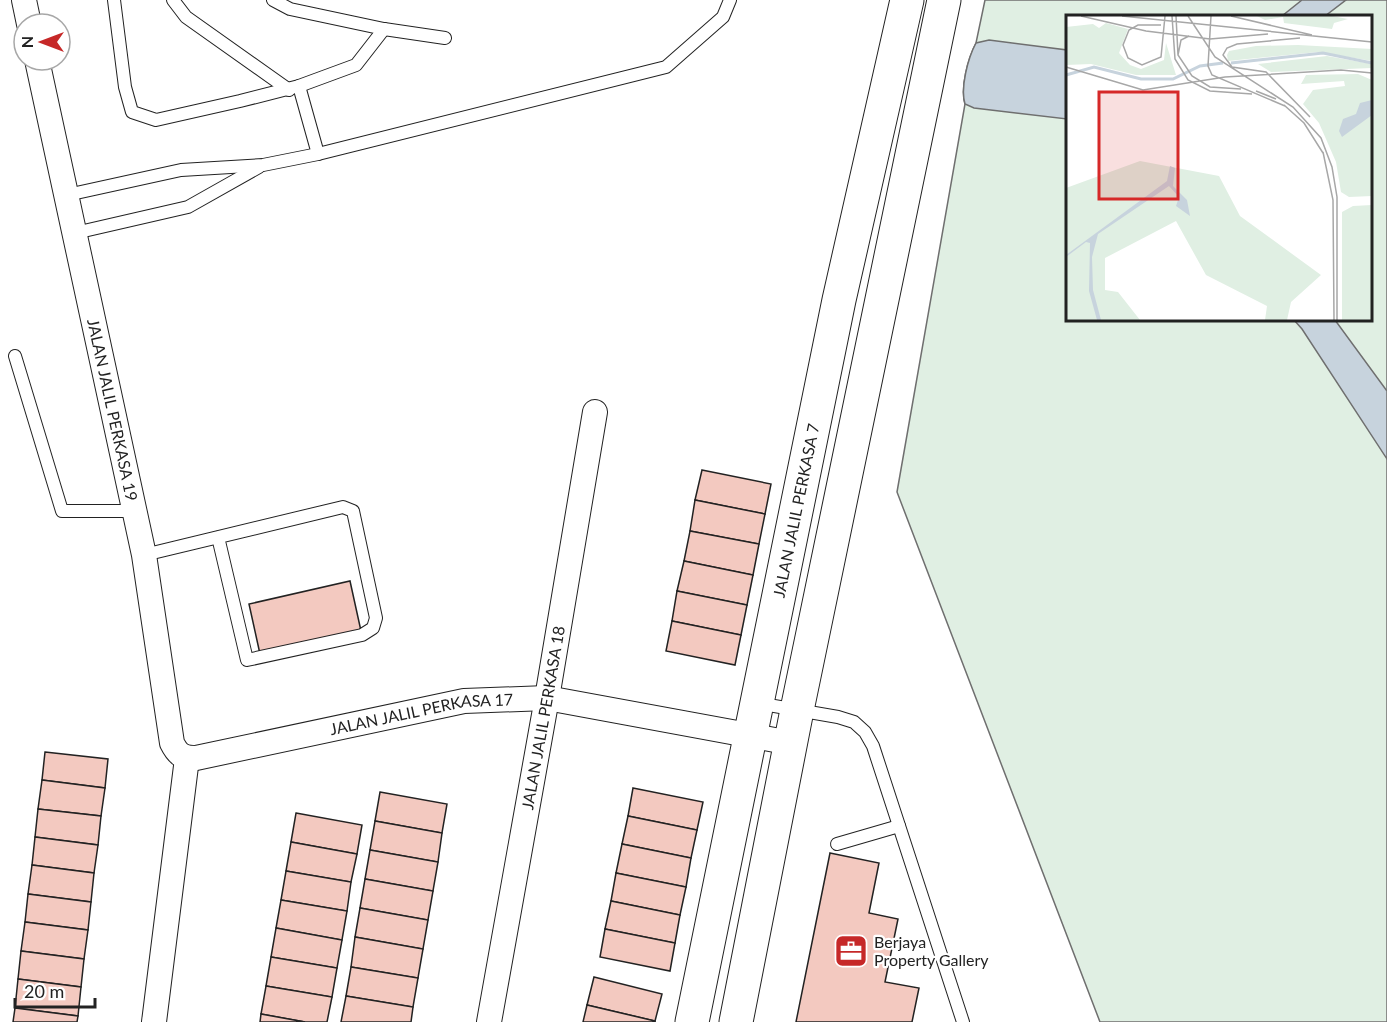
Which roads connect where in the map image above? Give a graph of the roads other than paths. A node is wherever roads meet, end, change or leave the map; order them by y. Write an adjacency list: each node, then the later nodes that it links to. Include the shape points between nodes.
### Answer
1 (114, 0): 10 (lane, via 132,112 156,120)
2 (173, 0): 10 (lane, via 186,17)
3 (273, 0): 7 (lane, via 290,9)
4 (730, 0): 11 (lane, via 723,17 666,67)
5 (907, 0): 22 (street, JALAN JALIL PERKASA 7, via 839,300)
6 (944, 0): 21 (street)
7 (384, 30): 8 (lane); 10 (lane, via 356,65)
8 (445, 38)
9 (40, 72): 13 (street, JALAN JALIL PERKASA 19)
10 (294, 88): 11 (lane)
11 (318, 154): 12 (lane)
12 (263, 165): 13 (lane, via 181,170); 14 (lane, via 188,207)
13 (67, 195): 14 (street, JALAN JALIL PERKASA 19)
14 (75, 233): 17 (street, JALAN JALIL PERKASA 19)
15 (15, 356): 17 (lane, via 62,511)
16 (595, 412): 20 (street, JALAN JALIL PERKASA 18)
17 (134, 511): 19 (street, JALAN JALIL PERKASA 19)
18 (218, 537): 18 (lane, via 247,660 362,635 373,628 376,618 353,511 343,507); 19 (lane)
19 (144, 555): 24 (street, JALAN JALIL PERKASA 19, via 172,743 181,755)
20 (547, 698): 22 (street, JALAN JALIL PERKASA 17); 24 (street, JALAN JALIL PERKASA 17, via 464,701); 28 (street, JALAN JALIL PERKASA 18)
21 (797, 710): 22 (lane); 23 (street); 25 (lane, via 854,722 866,732)
22 (753, 719): 23 (street, JALAN JALIL PERKASA 17); 29 (street, JALAN JALIL PERKASA 7)
23 (791, 743): 30 (street)
24 (192, 758): 27 (street)
25 (899, 826): 26 (lane); 31 (lane)
26 (837, 844)
27 (154, 1022)
28 (489, 1022)
29 (692, 1022)
30 (736, 1022)
31 (963, 1022)

